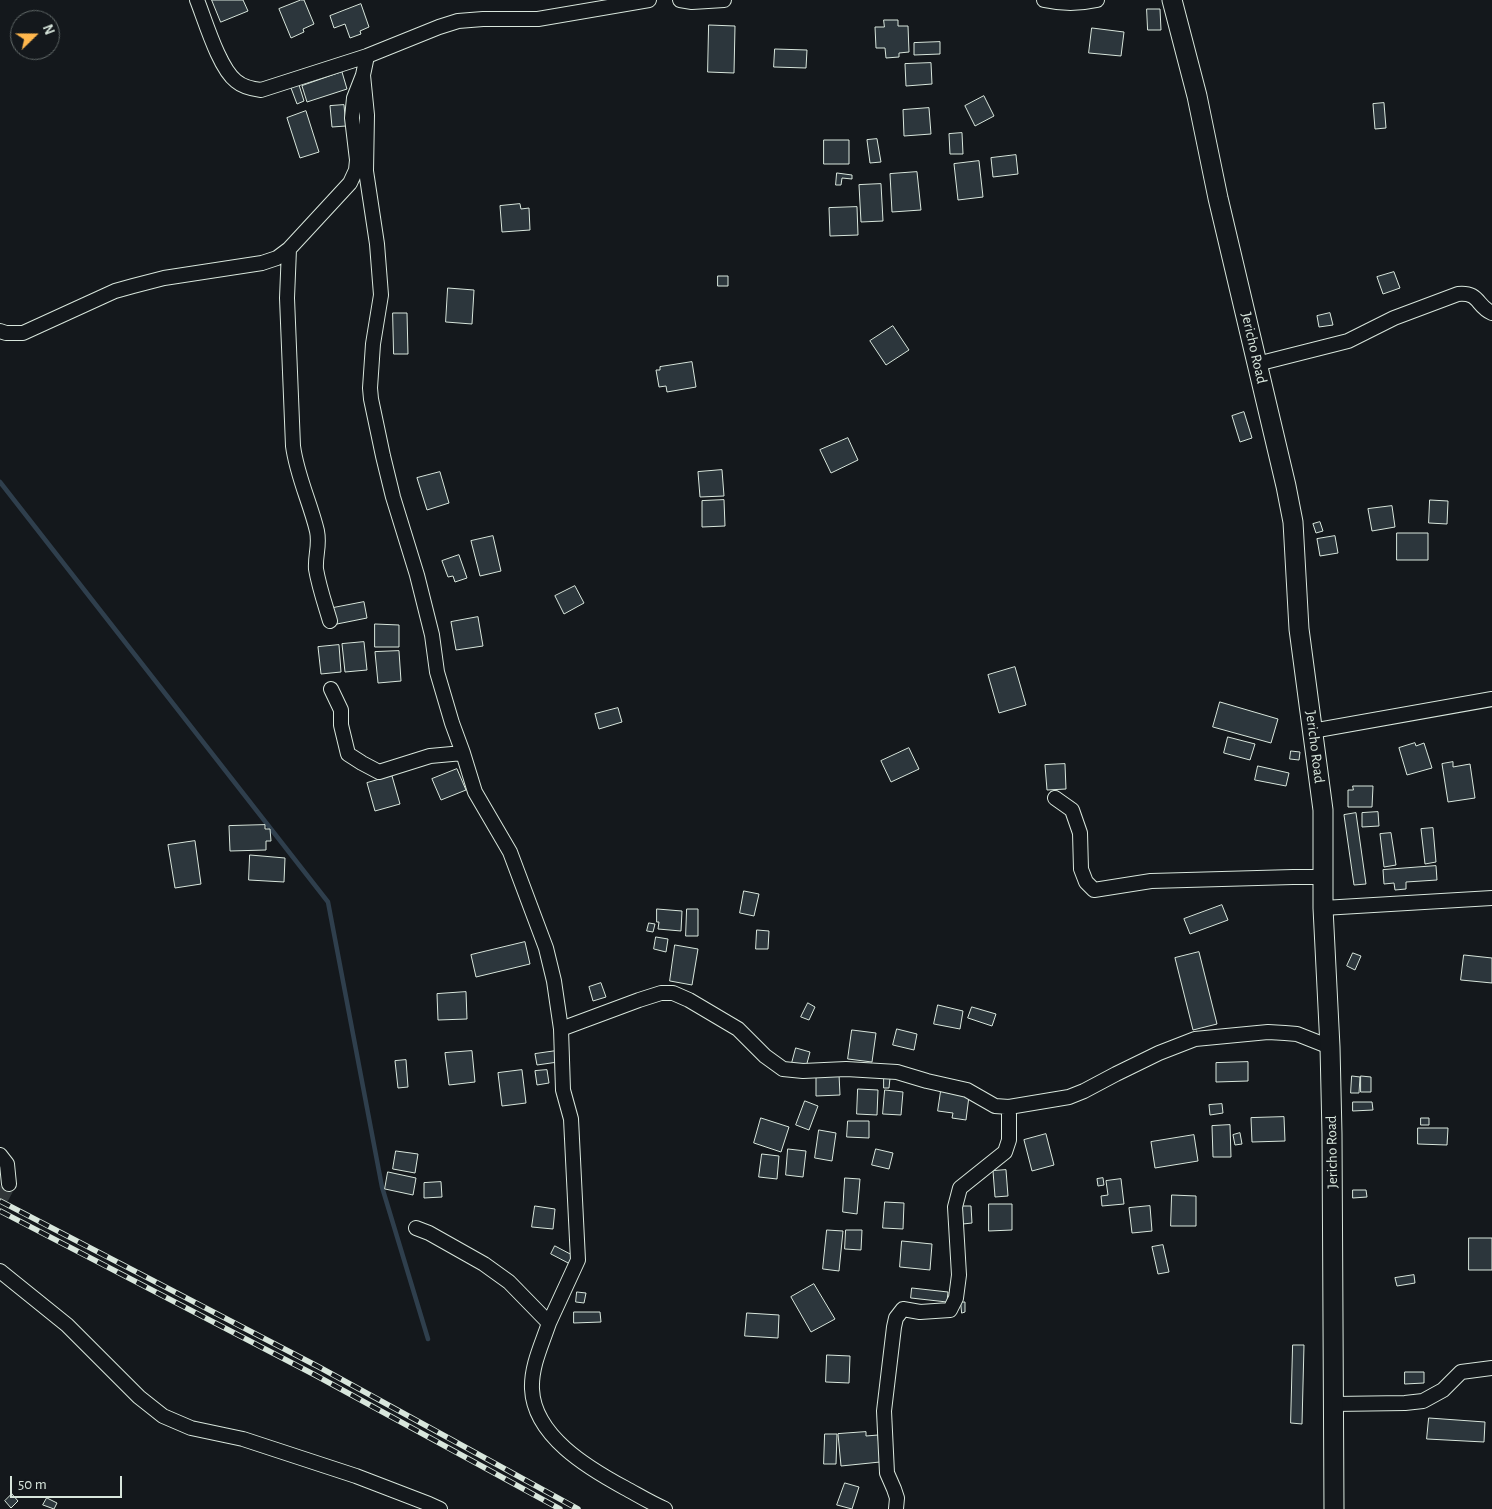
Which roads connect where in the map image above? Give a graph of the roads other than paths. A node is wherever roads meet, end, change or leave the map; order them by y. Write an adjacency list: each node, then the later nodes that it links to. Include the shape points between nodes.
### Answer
1 (197, 0): 8 (street, via 229,74 235,81 252,89 261,90)
2 (649, 0): 8 (street, via 538,19 458,21)
3 (680, 0): 4 (street)
4 (724, 0)
5 (1044, 0): 6 (street, via 1080,4)
6 (1097, 0)
7 (1171, 0): 13 (street, Jericho Road, via 1197,96)
8 (367, 56): 9 (street)
9 (363, 75): 10 (street, via 354,98 352,118 356,170 350,183); 18 (street, via 366,171 381,295 373,344 371,400 393,497 432,635 436,672)
10 (289, 249): 12 (street, via 262,263 164,278 115,291 23,333); 14 (street, via 287,298 292,446 319,542 316,569)
11 (1492, 313): 13 (street, via 1472,295 1458,294 1394,318 1348,341)
12 (0, 331)
13 (1257, 364): 17 (street, Jericho Road, via 1293,522 1299,629)
14 (330, 621)
15 (330, 689): 18 (street, via 341,710 348,754 362,764 379,772 430,756)
16 (1492, 699): 17 (street)
17 (1312, 731): 20 (street, Jericho Road, via 1323,810)
18 (463, 753): 23 (street, via 475,792 510,852 546,948)
19 (1056, 798): 20 (street, via 1072,810 1080,833 1081,869 1086,882 1094,890 1151,881)
20 (1323, 877): 22 (street, Jericho Road)
21 (1492, 898): 22 (street)
22 (1323, 908): 24 (street, Jericho Road)
23 (561, 1028): 25 (street, via 639,1000 673,993 738,1029 783,1069 897,1072 967,1090 995,1106); 30 (street, via 564,1090 571,1119 578,1260)
24 (1330, 1047): 25 (street, via 1297,1034 1285,1033 1195,1039 1069,1097); 32 (street, Jericho Road)
25 (1009, 1108): 35 (street, via 1009,1140 1005,1152 960,1188 955,1206 959,1276 956,1298 950,1310 920,1312 903,1309 896,1318 884,1411 887,1473 894,1489)
26 (0, 1155): 27 (street, via 7,1164)
27 (9, 1184)
28 (416, 1228): 30 (street, via 484,1264 509,1282)
29 (0, 1271): 33 (street, via 67,1325 139,1397 163,1416 191,1428 243,1439 356,1476)
30 (549, 1323): 34 (street, via 534,1368 532,1390 545,1426 562,1446 599,1473)
31 (1492, 1368): 32 (street, via 1461,1372 1443,1390 1423,1401)
32 (1334, 1404): 36 (street, Jericho Road)
33 (440, 1509)
34 (665, 1509)
35 (896, 1509)
36 (1334, 1509)

